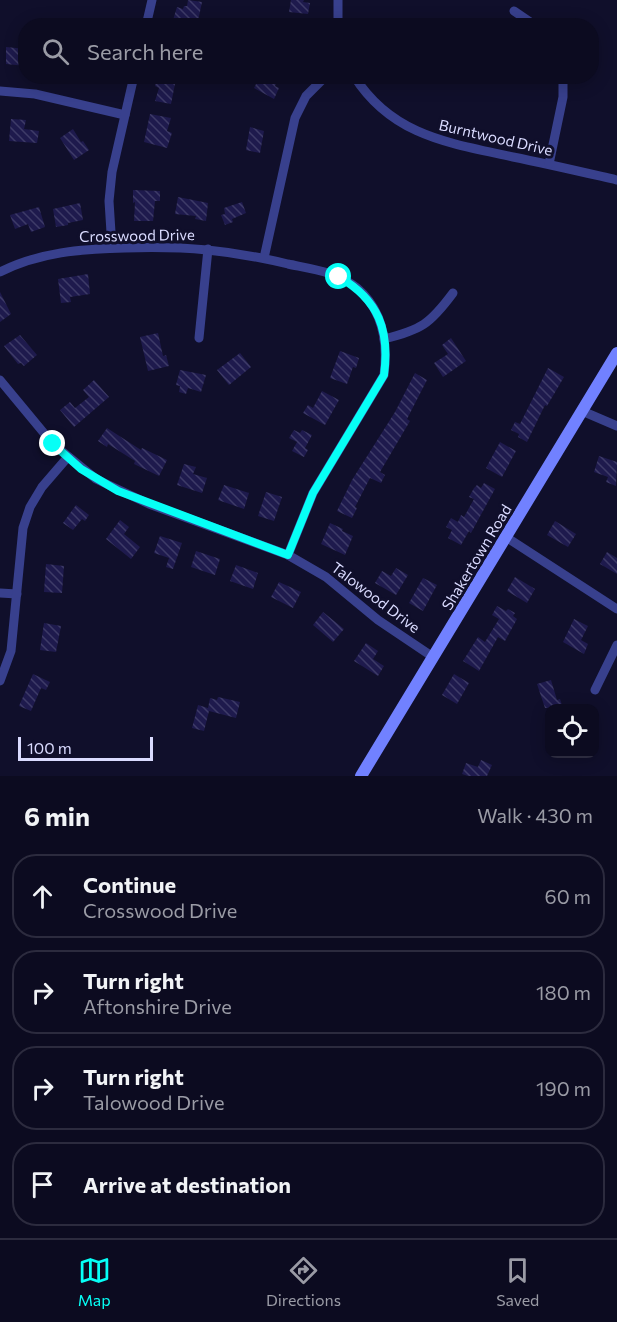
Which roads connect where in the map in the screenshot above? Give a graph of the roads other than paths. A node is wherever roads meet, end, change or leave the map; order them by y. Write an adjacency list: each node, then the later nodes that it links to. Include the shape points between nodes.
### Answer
1 (152, 0): 4 (street)
2 (338, 0): 5 (street)
3 (514, 11): 6 (street)
4 (148, 18)
5 (338, 18)
6 (524, 18)
7 (132, 84): 12 (street)
8 (318, 84): 17 (street, via 294,118)
9 (360, 84): 13 (street, Burntwood Drive, via 379,107 420,134)
10 (563, 84): 13 (street)
11 (0, 91): 12 (street, via 35,94)
12 (125, 115): 15 (street, via 110,185)
13 (549, 164): 14 (street, Burntwood Drive)
14 (617, 180)
15 (112, 248): 16 (street, Crosswood Drive); 18 (street, Crosswood Drive, via 59,252)
16 (208, 249): 17 (street, Crosswood Drive); 20 (street)
17 (264, 258): 21 (street, Crosswood Drive, via 328,273 350,283 374,308)
18 (0, 272)
19 (453, 293): 21 (street, via 425,324)
20 (199, 338)
21 (384, 339): 28 (street, Crosswood Drive, via 384,375 313,493)
22 (617, 353): 24 (street, Shakertown Road)
23 (0, 380): 26 (street, Talowood Drive)
24 (582, 411): 25 (street); 27 (street, Shakertown Road)
25 (617, 426)
26 (67, 458): 28 (street, Talowood Drive, via 118,491); 30 (street, via 30,507 21,539)
27 (506, 537): 31 (street); 33 (street, Shakertown Road)
28 (288, 555): 33 (street, Talowood Drive, via 326,577 378,620)
29 (0, 593): 30 (street)
30 (17, 594): 34 (street, via 11,651)
31 (617, 609)
32 (617, 645): 35 (street)
33 (433, 657): 36 (street, Shakertown Road)
34 (0, 681)
35 (595, 690)
36 (361, 776)

